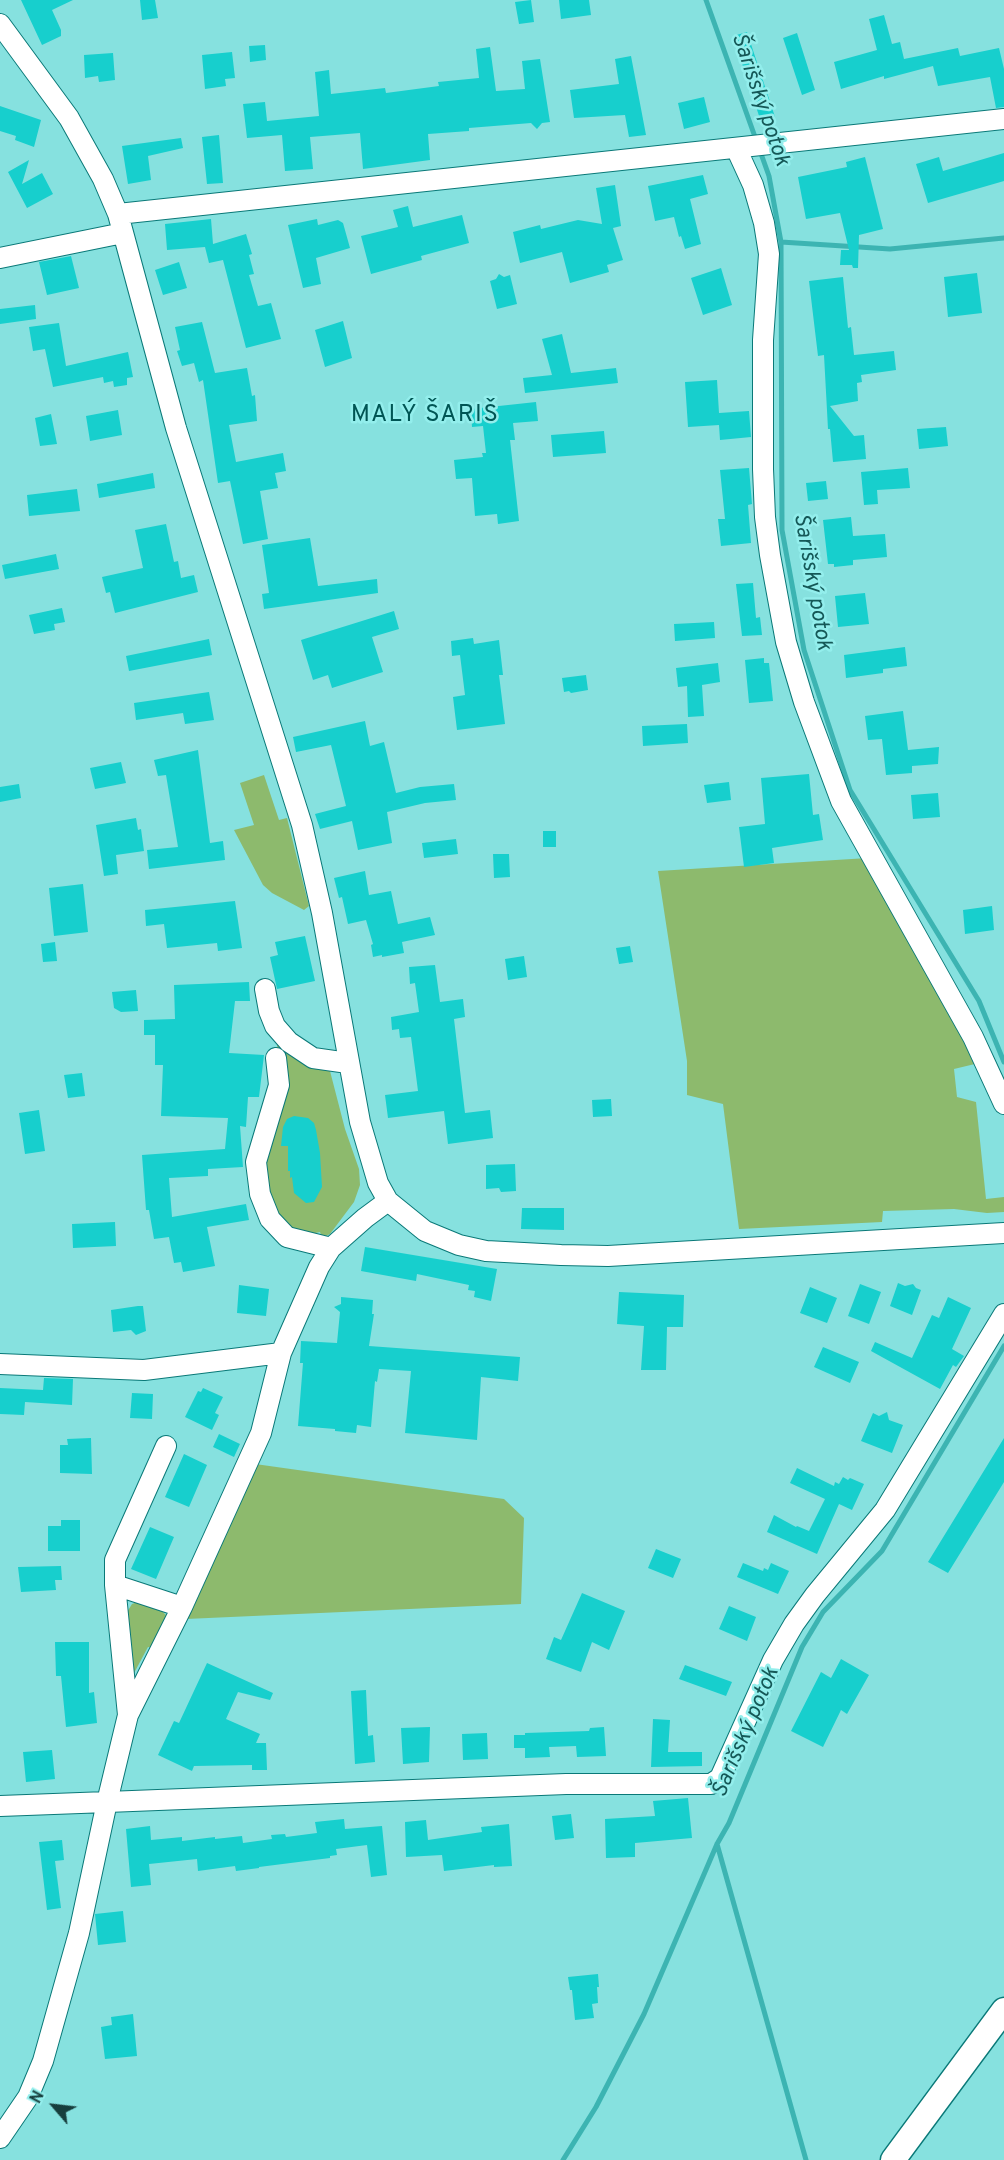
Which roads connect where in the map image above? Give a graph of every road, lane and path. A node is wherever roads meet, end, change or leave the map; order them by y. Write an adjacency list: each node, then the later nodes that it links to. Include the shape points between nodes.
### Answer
1 (0, 24): 4 (street, via 69,118 103,179)
2 (1004, 118): 3 (street)
3 (750, 147): 4 (street); 9 (street, via 753,185 769,254 763,340 763,481 770,555 786,642 841,801 974,1037)
4 (121, 224): 5 (street); 8 (street, via 176,428 302,825 322,913)
5 (0, 258)
6 (265, 989): 8 (street, via 275,1026 289,1042 313,1058)
7 (276, 1058): 12 (street, via 279,1085 256,1162 260,1194 270,1220 287,1237)
8 (348, 1064): 10 (street, via 360,1122 378,1183)
9 (1004, 1104)
10 (388, 1201): 11 (street, via 425,1231 459,1245 486,1251 561,1255 608,1256); 12 (street)
11 (1004, 1233)
12 (331, 1248): 14 (street)
13 (1004, 1314): 20 (street, via 885,1510 794,1624 773,1660 720,1779 711,1784 566,1784)
14 (281, 1353): 15 (street, via 144,1370); 18 (street, via 261,1433)
15 (0, 1364)
16 (166, 1446): 17 (street, via 115,1560)
17 (115, 1584): 18 (street); 19 (street)
18 (182, 1607): 19 (street)
19 (128, 1715): 20 (street)
20 (107, 1802): 21 (street); 23 (street, via 79,1933 43,2061 28,2097)
21 (0, 1806)
22 (1004, 2010): 24 (main road)
23 (0, 2138)
24 (893, 2160)

